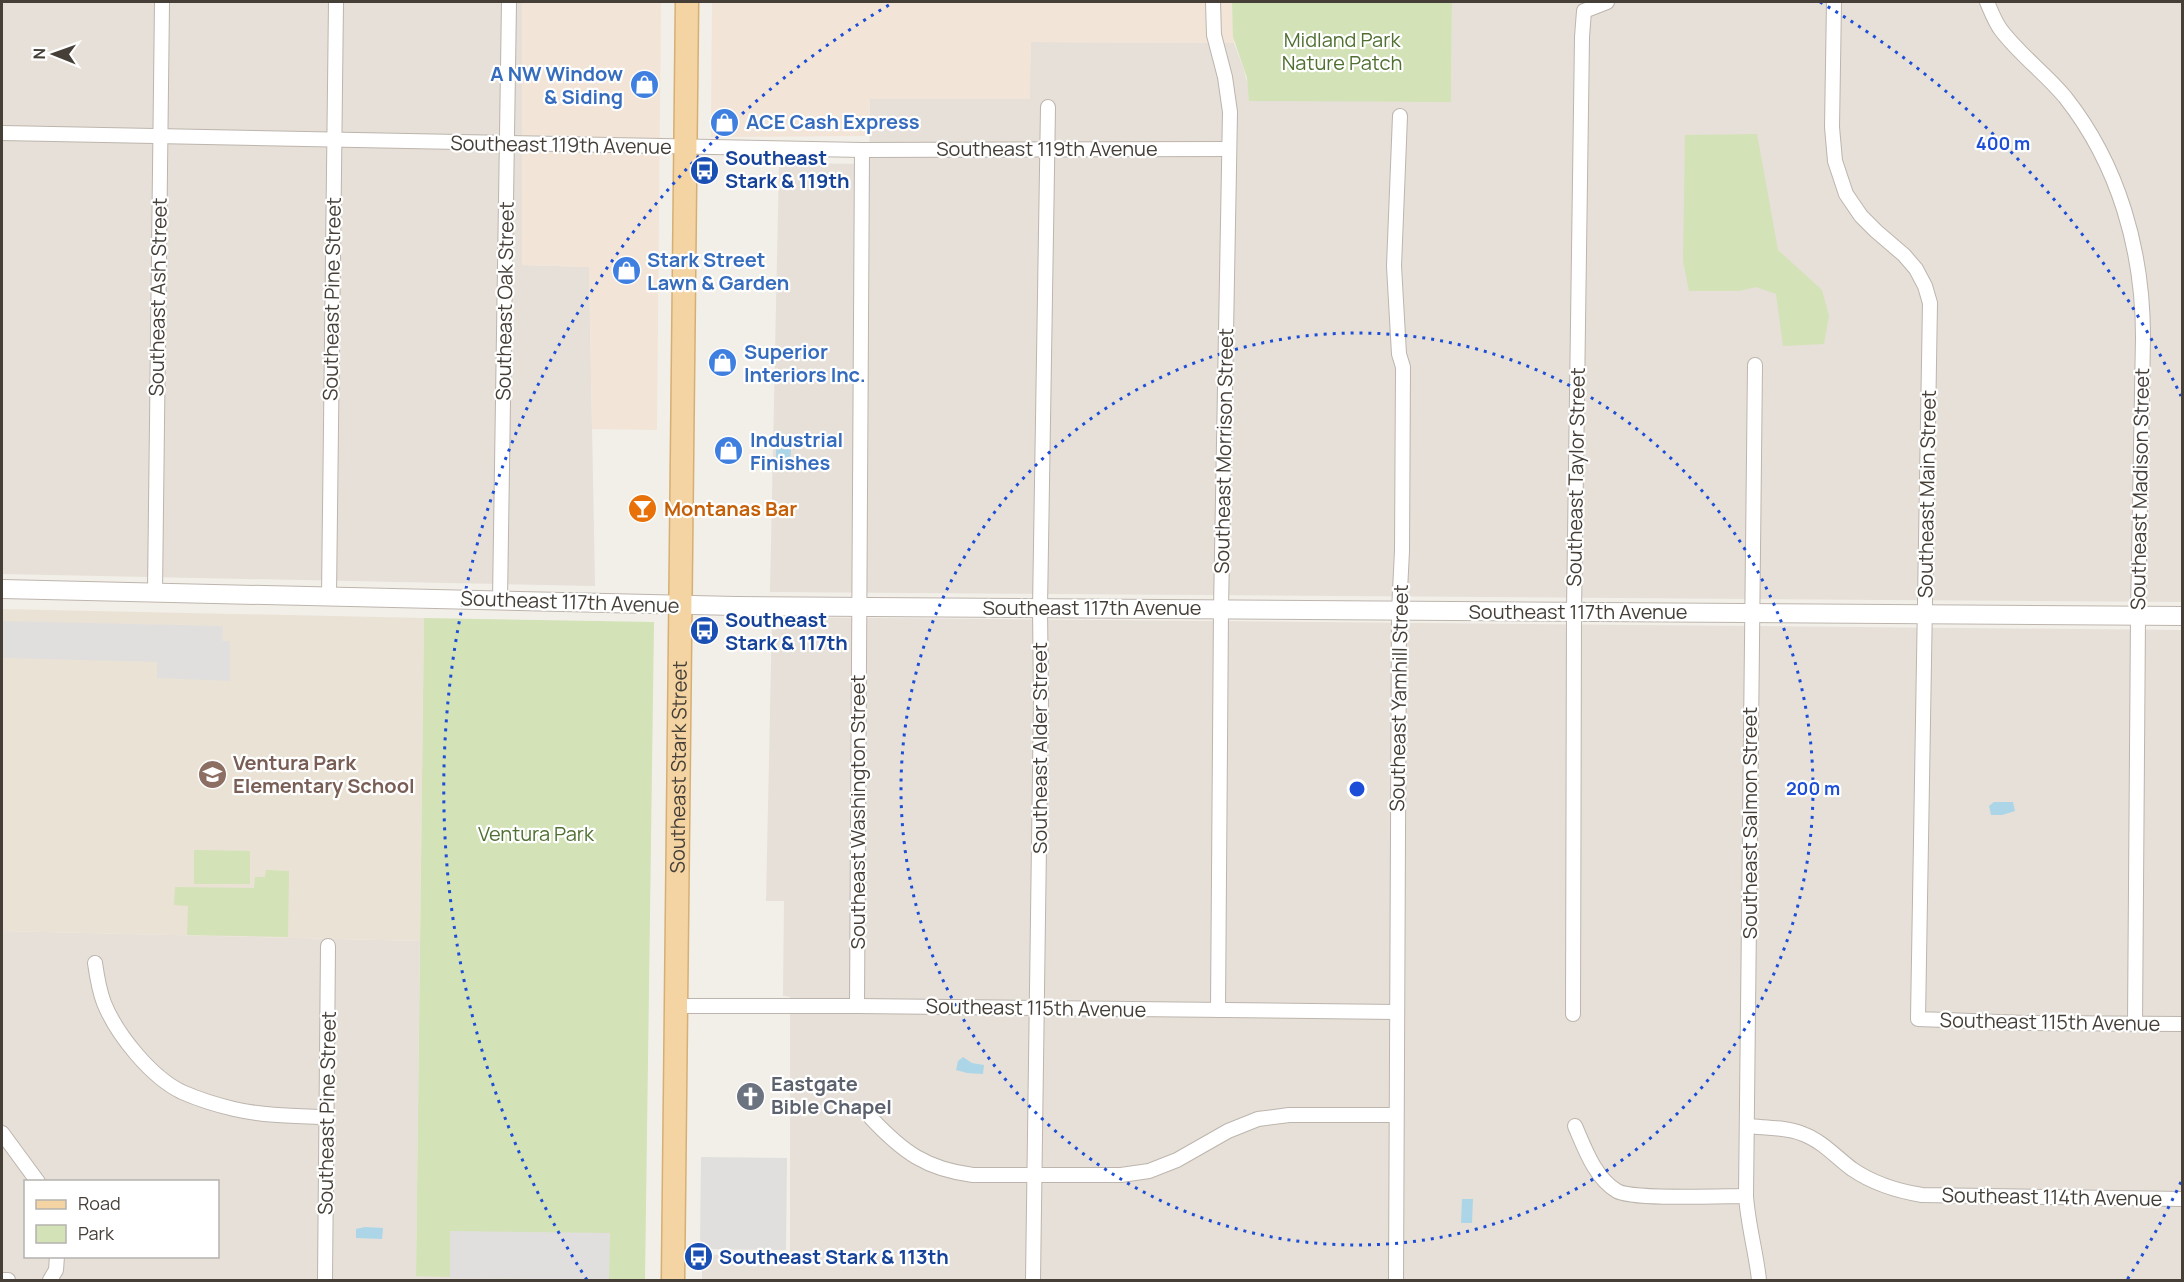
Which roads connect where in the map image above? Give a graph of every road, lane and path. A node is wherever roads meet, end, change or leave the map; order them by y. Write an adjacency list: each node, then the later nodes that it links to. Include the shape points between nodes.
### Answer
1 (162, 2): 12 (street, Southeast Ash Street)
2 (336, 2): 13 (street, Southeast Pine Street)
3 (509, 2): 14 (street, Southeast Oak Street)
4 (687, 2): 15 (main road, Southeast Stark Street)
5 (1213, 2): 17 (street, Southeast Morrison Street, via 1214,35 1228,94)
6 (1607, 2): 29 (street, Southeast Taylor Street, via 1584,11)
7 (1834, 2): 31 (street, Southeast Main Street, via 1835,161 1846,194 1861,216 1916,269 1930,303)
8 (1987, 2): 32 (street, Southeast Madison Street, via 2000,29 2046,75 2084,122 2119,192 2129,224 2139,269 2143,322)
9 (1048, 107): 16 (street, Southeast Alder Street)
10 (1400, 116): 28 (street, Southeast Yamhill Street, via 1394,266 1403,367)
11 (2, 134): 12 (street, Southeast 119th Avenue)
12 (160, 136): 13 (street, Southeast 119th Avenue); 21 (street, Southeast Ash Street)
13 (334, 141): 14 (street, Southeast 119th Avenue); 22 (street, Southeast Pine Street)
14 (507, 144): 15 (street, Southeast 119th Avenue); 23 (street, Southeast Oak Street)
15 (685, 147): 18 (street, Southeast 119th Avenue); 24 (main road, Southeast Stark Street)
16 (1047, 149): 17 (street, Southeast 119th Avenue); 18 (street, Southeast 119th Avenue); 26 (street, Southeast Alder Street)
17 (1229, 149): 27 (street, Southeast Morrison Street)
18 (862, 150): 25 (street, Southeast Washington Street)
19 (1755, 365): 30 (street, Southeast Salmon Street)
20 (2, 589): 21 (street, Southeast 117th Avenue)
21 (155, 592): 22 (street, Southeast 117th Avenue)
22 (329, 596): 23 (street, Southeast 117th Avenue)
23 (500, 600): 24 (street, Southeast 117th Avenue)
24 (680, 605): 25 (street, Southeast 117th Avenue); 36 (main road, Southeast Stark Street)
25 (858, 607): 26 (street, Southeast 117th Avenue); 37 (street, Southeast Washington Street)
26 (1040, 608): 27 (street, Southeast 117th Avenue); 38 (street, Southeast Alder Street)
27 (1221, 609): 28 (street, Southeast 117th Avenue); 39 (street, Southeast Morrison Street)
28 (1399, 611): 29 (street, Southeast 117th Avenue); 40 (street, Southeast Yamhill Street)
29 (1574, 611): 30 (street, Southeast 117th Avenue); 41 (street, Southeast Taylor Street)
30 (1750, 613): 31 (street, Southeast 117th Avenue); 49 (street, Southeast Salmon Street)
31 (1924, 614): 32 (street, Southeast 117th Avenue); 42 (street, Southeast Main Street)
32 (2138, 616): 33 (street, Southeast 117th Avenue); 43 (street, Southeast Madison Street)
33 (2182, 616)
34 (328, 946): 46 (street, Southeast Pine Street)
35 (95, 963): 46 (street, via 113,1020 125,1039 164,1080 182,1091 236,1110)
36 (676, 1006): 37 (street, Southeast 115th Avenue); 60 (main road, Southeast Stark Street)
37 (857, 1006): 38 (street, Southeast 115th Avenue)
38 (1038, 1008): 39 (street, Southeast 115th Avenue); 51 (street, Southeast Alder Street)
39 (1218, 1010): 40 (street, Southeast 115th Avenue)
40 (1397, 1012): 45 (street, Southeast Yamhill Street)
41 (1573, 1014)
42 (1918, 1019): 43 (street, Southeast 115th Avenue)
43 (2135, 1024): 44 (street, Southeast 115th Avenue)
44 (2182, 1024)
45 (1396, 1115): 51 (street, via 1289,1115 1258,1119 1149,1171 1121,1175); 62 (street, Southeast Yamhill Street)
46 (326, 1118): 59 (street, Southeast Pine Street)
47 (871, 1118): 51 (street, via 892,1141 926,1164 973,1175)
48 (1575, 1126): 53 (street, via 1601,1176 1618,1192 1640,1196)
49 (1747, 1126): 53 (street, Southeast Salmon Street); 54 (street, Southeast 114th Avenue, via 1802,1133 1874,1182 1896,1191 1922,1195)
50 (2, 1133): 52 (street)
51 (1034, 1175): 61 (street, Southeast Alder Street)
52 (37, 1180)
53 (1746, 1197): 63 (street, Southeast Salmon Street)
54 (2182, 1199)
55 (57, 1258): 58 (street)
56 (2, 1280): 57 (street)
57 (8, 1281)
58 (50, 1281)
59 (325, 1281)
60 (674, 1281)
61 (1034, 1281)
62 (1396, 1281)
63 (1759, 1281)

